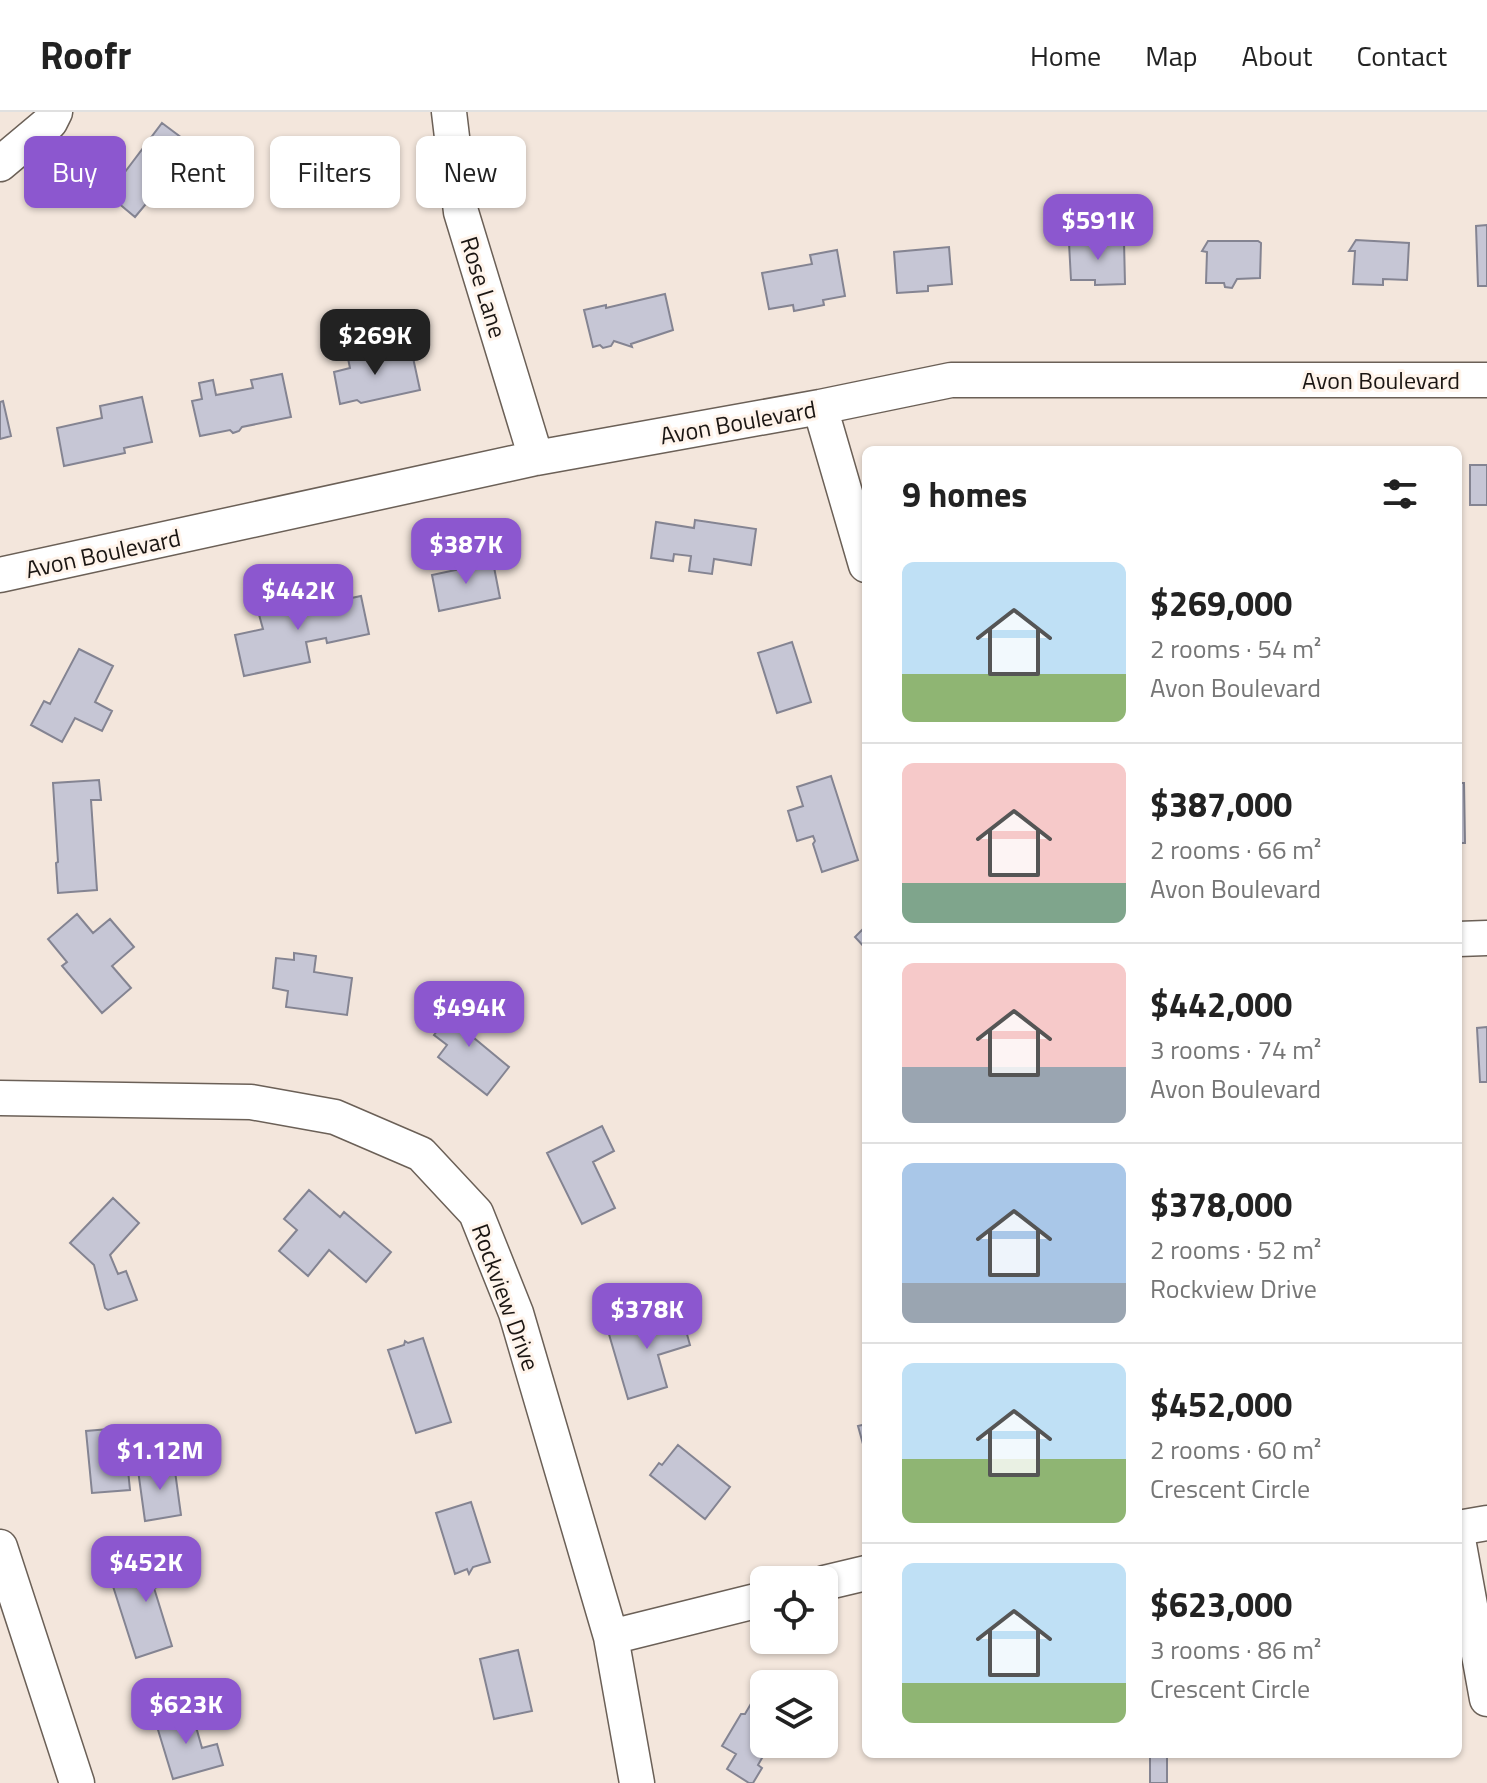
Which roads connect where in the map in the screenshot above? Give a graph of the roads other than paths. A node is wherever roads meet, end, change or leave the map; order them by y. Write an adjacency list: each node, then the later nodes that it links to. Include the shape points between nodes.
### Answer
1 (55, 112): 3 (street)
2 (449, 112): 6 (street, Rose Lane, via 461,212)
3 (0, 164)
4 (1487, 380): 5 (street, Avon Boulevard, via 951,380)
5 (820, 407): 6 (street, Avon Boulevard); 7 (street)
6 (536, 458): 8 (street, Avon Boulevard)
7 (862, 551)
8 (0, 575)
9 (1487, 938): 10 (street)
10 (1462, 939)
11 (0, 1098): 19 (street, Rockview Drive, via 251,1102 335,1117 421,1154 476,1213 516,1313)
12 (1487, 1523): 13 (street)
13 (1462, 1527)
14 (0, 1547): 21 (street)
15 (1462, 1561): 20 (street)
16 (862, 1574): 17 (street)
17 (838, 1580)
18 (750, 1602): 19 (street)
19 (611, 1637): 22 (street, Rockview Drive)
20 (1487, 1699)
21 (77, 1783)
22 (637, 1783)

